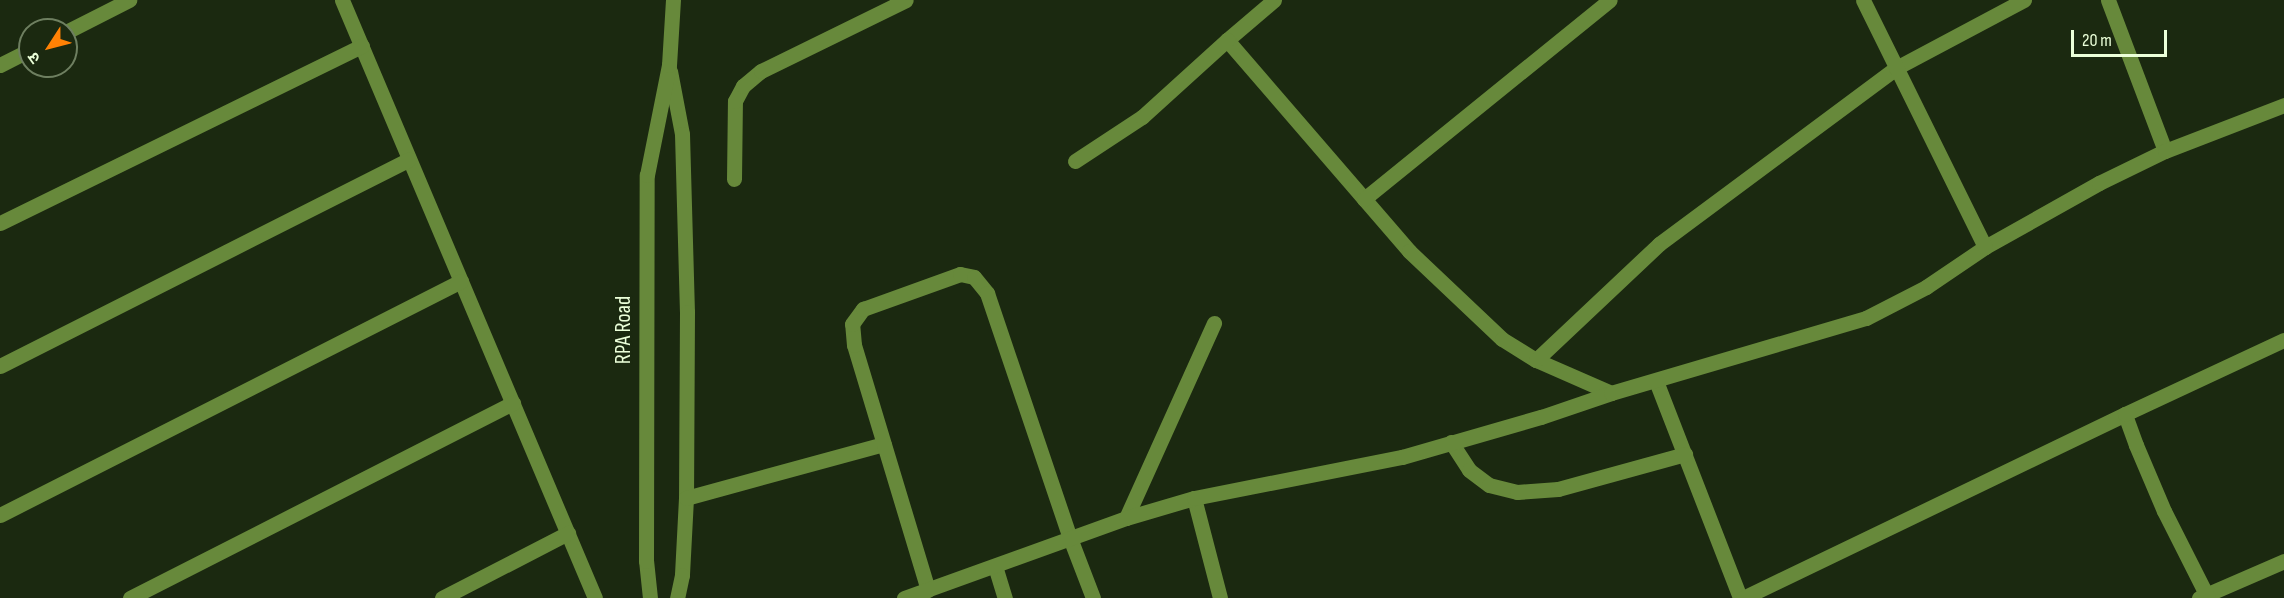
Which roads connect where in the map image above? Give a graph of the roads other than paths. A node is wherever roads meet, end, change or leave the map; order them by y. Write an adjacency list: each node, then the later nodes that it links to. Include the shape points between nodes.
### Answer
1 (129, 0): 10 (street)
2 (342, 0): 12 (street)
3 (673, 0): 15 (street, RPA Road)
4 (906, 0): 21 (street, via 761,71 743,86 735,101)
5 (1274, 0): 11 (street)
6 (1610, 0): 22 (street)
7 (1863, 0): 16 (street)
8 (2024, 0): 16 (street)
9 (2108, 0): 18 (street)
10 (78, 26)
11 (1227, 40): 20 (street, via 1142,117); 22 (street)
12 (362, 46): 19 (street); 23 (street)
13 (18, 56): 14 (street)
14 (0, 65)
15 (669, 65): 37 (street, RPA Road, via 682,134 685,192); 50 (street, RPA Road, via 647,175 646,561)
16 (1896, 68): 24 (street); 28 (street, via 1659,244)
17 (2284, 105): 18 (street)
18 (2165, 151): 24 (street)
19 (409, 159): 25 (street); 29 (street)
20 (1076, 161)
21 (734, 179)
22 (1364, 199): 28 (street, via 1426,267 1502,339)
23 (0, 223)
24 (1985, 247): 30 (street, via 1926,287 1866,318)
25 (461, 281): 32 (street); 39 (street)
26 (1214, 323): 40 (street)
27 (2284, 340): 33 (street)
28 (1536, 360): 31 (street)
29 (0, 366)
30 (1656, 381): 31 (street); 36 (street)
31 (1611, 393): 34 (street)
32 (513, 403): 41 (street); 47 (street)
33 (2126, 414): 46 (street, via 2164,511); 56 (street)
34 (1451, 442): 36 (street, via 1469,470 1489,485 1517,492 1558,489); 38 (street, via 1402,457)
35 (884, 444): 37 (street); 42 (street, via 854,345 852,324 863,309 960,274 974,278 987,293); 45 (street)
36 (1685, 454): 56 (street)
37 (686, 498): 51 (street, RPA Road)
38 (1194, 498): 40 (street); 55 (street)
39 (0, 515)
40 (1126, 518): 42 (street)
41 (568, 533): 48 (street); 49 (street)
42 (1070, 538): 44 (street); 54 (street)
43 (2284, 561): 46 (street)
44 (995, 566): 45 (street); 53 (street)
45 (928, 590): 52 (street)
46 (2205, 596)
47 (130, 598)
48 (442, 598)
49 (595, 598)
50 (650, 598)
51 (677, 598)
52 (904, 598)
53 (1005, 598)
54 (1093, 598)
55 (1220, 598)
56 (1742, 598)

